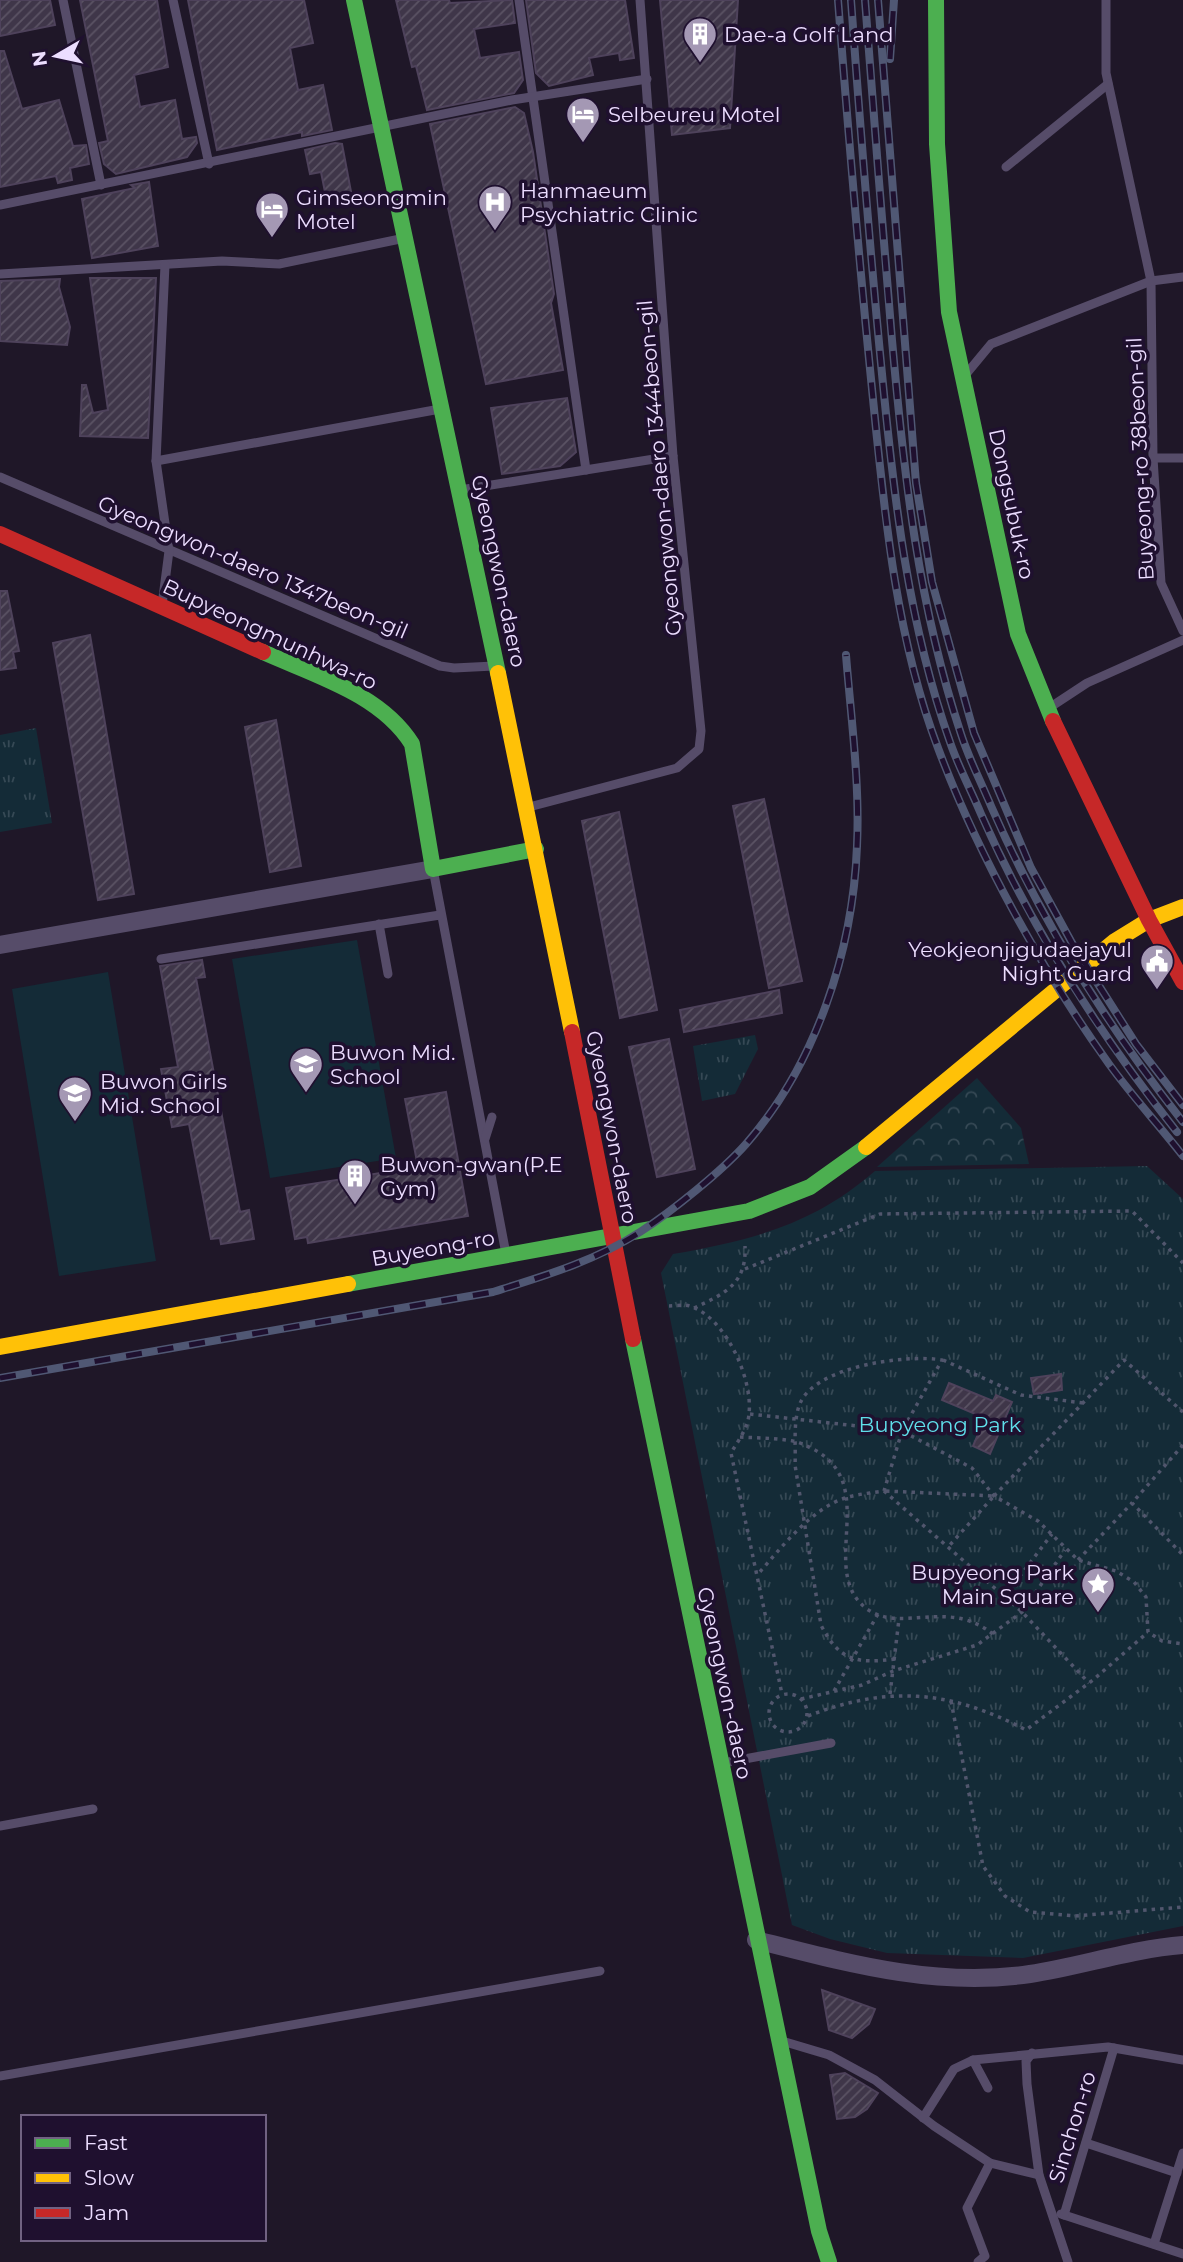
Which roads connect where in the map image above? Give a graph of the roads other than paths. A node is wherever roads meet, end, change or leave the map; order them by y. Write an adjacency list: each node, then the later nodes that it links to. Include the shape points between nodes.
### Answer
1 (63, 0): 14 (lane)
2 (173, 0): 12 (lane)
3 (354, 0): 11 (street, Gyeongwon-daero)
4 (519, 0): 10 (lane)
5 (640, 0): 8 (lane, Gyeongwon-daero 1344beon-gil)
6 (936, 0): 21 (street, Dongsubuk-ro, via 943,240 949,312)
7 (1106, 0): 9 (lane, Buyeong-ro 38beon-gil)
8 (647, 79): 10 (lane); 23 (lane, Gyeongwon-daero 1344beon-gil)
9 (1108, 84): 13 (lane); 20 (lane, Buyeong-ro 38beon-gil)
10 (533, 96): 11 (lane); 27 (lane)
11 (382, 127): 12 (lane); 16 (street, Gyeongwon-daero)
12 (209, 164): 14 (lane)
13 (1006, 167)
14 (100, 185): 15 (lane)
15 (0, 205)
16 (406, 238): 17 (lane, via 279,264); 22 (street, Gyeongwon-daero)
17 (165, 265): 18 (lane); 26 (lane)
18 (0, 274)
19 (1183, 276): 20 (lane)
20 (1151, 281): 21 (lane, via 991,344); 25 (lane, Buyeong-ro 38beon-gil)
21 (964, 377): 36 (street, Dongsubuk-ro, via 1018,634)
22 (443, 409): 26 (lane); 29 (street, Gyeongwon-daero)
23 (673, 456): 27 (lane); 37 (lane, Gyeongwon-daero 1344beon-gil, via 701,730 699,749 677,768)
24 (1183, 457): 25 (lane)
25 (1153, 458): 33 (lane, Buyeong-ro 38beon-gil, via 1161,583)
26 (156, 461): 31 (lane)
27 (586, 470): 29 (lane)
28 (0, 477): 31 (lane, Gyeongwon-daero 1347beon-gil)
29 (460, 490): 35 (street, Gyeongwon-daero)
30 (0, 534): 32 (street, Bupyeongmunhwa-ro)
31 (170, 551): 32 (lane); 35 (lane, Gyeongwon-daero 1347beon-gil, via 440,666)
32 (162, 606): 39 (street, Bupyeongmunhwa-ro, via 359,697 397,723 414,754)
33 (1183, 631)
34 (1183, 640): 36 (lane, via 1087,683)
35 (498, 666): 37 (street, Gyeongwon-daero)
36 (1047, 709): 42 (street, Dongsubuk-ro)
37 (528, 808): 38 (street, Gyeongwon-daero)
38 (536, 849): 39 (street); 50 (street, Gyeongwon-daero)
39 (432, 869): 41 (lane); 44 (street)
40 (1183, 908): 42 (street)
41 (440, 915): 43 (lane); 49 (lane)
42 (1149, 920): 47 (street, Dongsubuk-ro); 50 (street, Buyeong-ro, via 1115,941 860,1152 810,1187 749,1211)
43 (379, 924): 45 (lane); 46 (lane)
44 (0, 945)
45 (161, 959)
46 (388, 974)
47 (1183, 982)
48 (492, 1116): 49 (lane)
49 (484, 1141): 51 (lane)
50 (612, 1237): 51 (street, Buyeong-ro); 54 (street, Gyeongwon-daero)
51 (506, 1256): 52 (street, Buyeong-ro)
52 (0, 1347)
53 (831, 1743): 54 (lane)
54 (720, 1763): 57 (street, Gyeongwon-daero)
55 (93, 1809): 56 (lane)
56 (0, 1826)
57 (756, 1940): 58 (street, via 884,1971 957,1979 1028,1974); 60 (street, Gyeongwon-daero)
58 (1183, 1945)
59 (600, 1971): 65 (lane)
60 (777, 2039): 67 (lane, Sinchon-ro, via 829,2055 875,2080); 77 (street, Gyeongwon-daero)
61 (1114, 2048): 62 (lane); 64 (lane); 68 (lane, Sinchon-ro)
62 (1032, 2053): 63 (lane); 72 (lane, via 1026,2061 1027,2084)
63 (973, 2060): 66 (lane); 67 (lane, via 954,2068)
64 (1183, 2060)
65 (0, 2076)
66 (988, 2088)
67 (923, 2118): 70 (lane, Sinchon-ro)
68 (1086, 2143): 71 (lane); 74 (lane, Sinchon-ro)
69 (1183, 2152): 71 (lane)
70 (990, 2163): 72 (lane, Sinchon-ro); 78 (lane, via 968,2208 985,2256)
71 (1177, 2173): 75 (lane)
72 (1038, 2175): 73 (lane)
73 (1052, 2212): 74 (lane, Sinchon-ro); 79 (lane)
74 (1064, 2215): 75 (lane, Sinchon-ro)
75 (1154, 2244): 76 (lane, Sinchon-ro)
76 (1183, 2253)
77 (829, 2262)
78 (978, 2262)
79 (1068, 2262)

